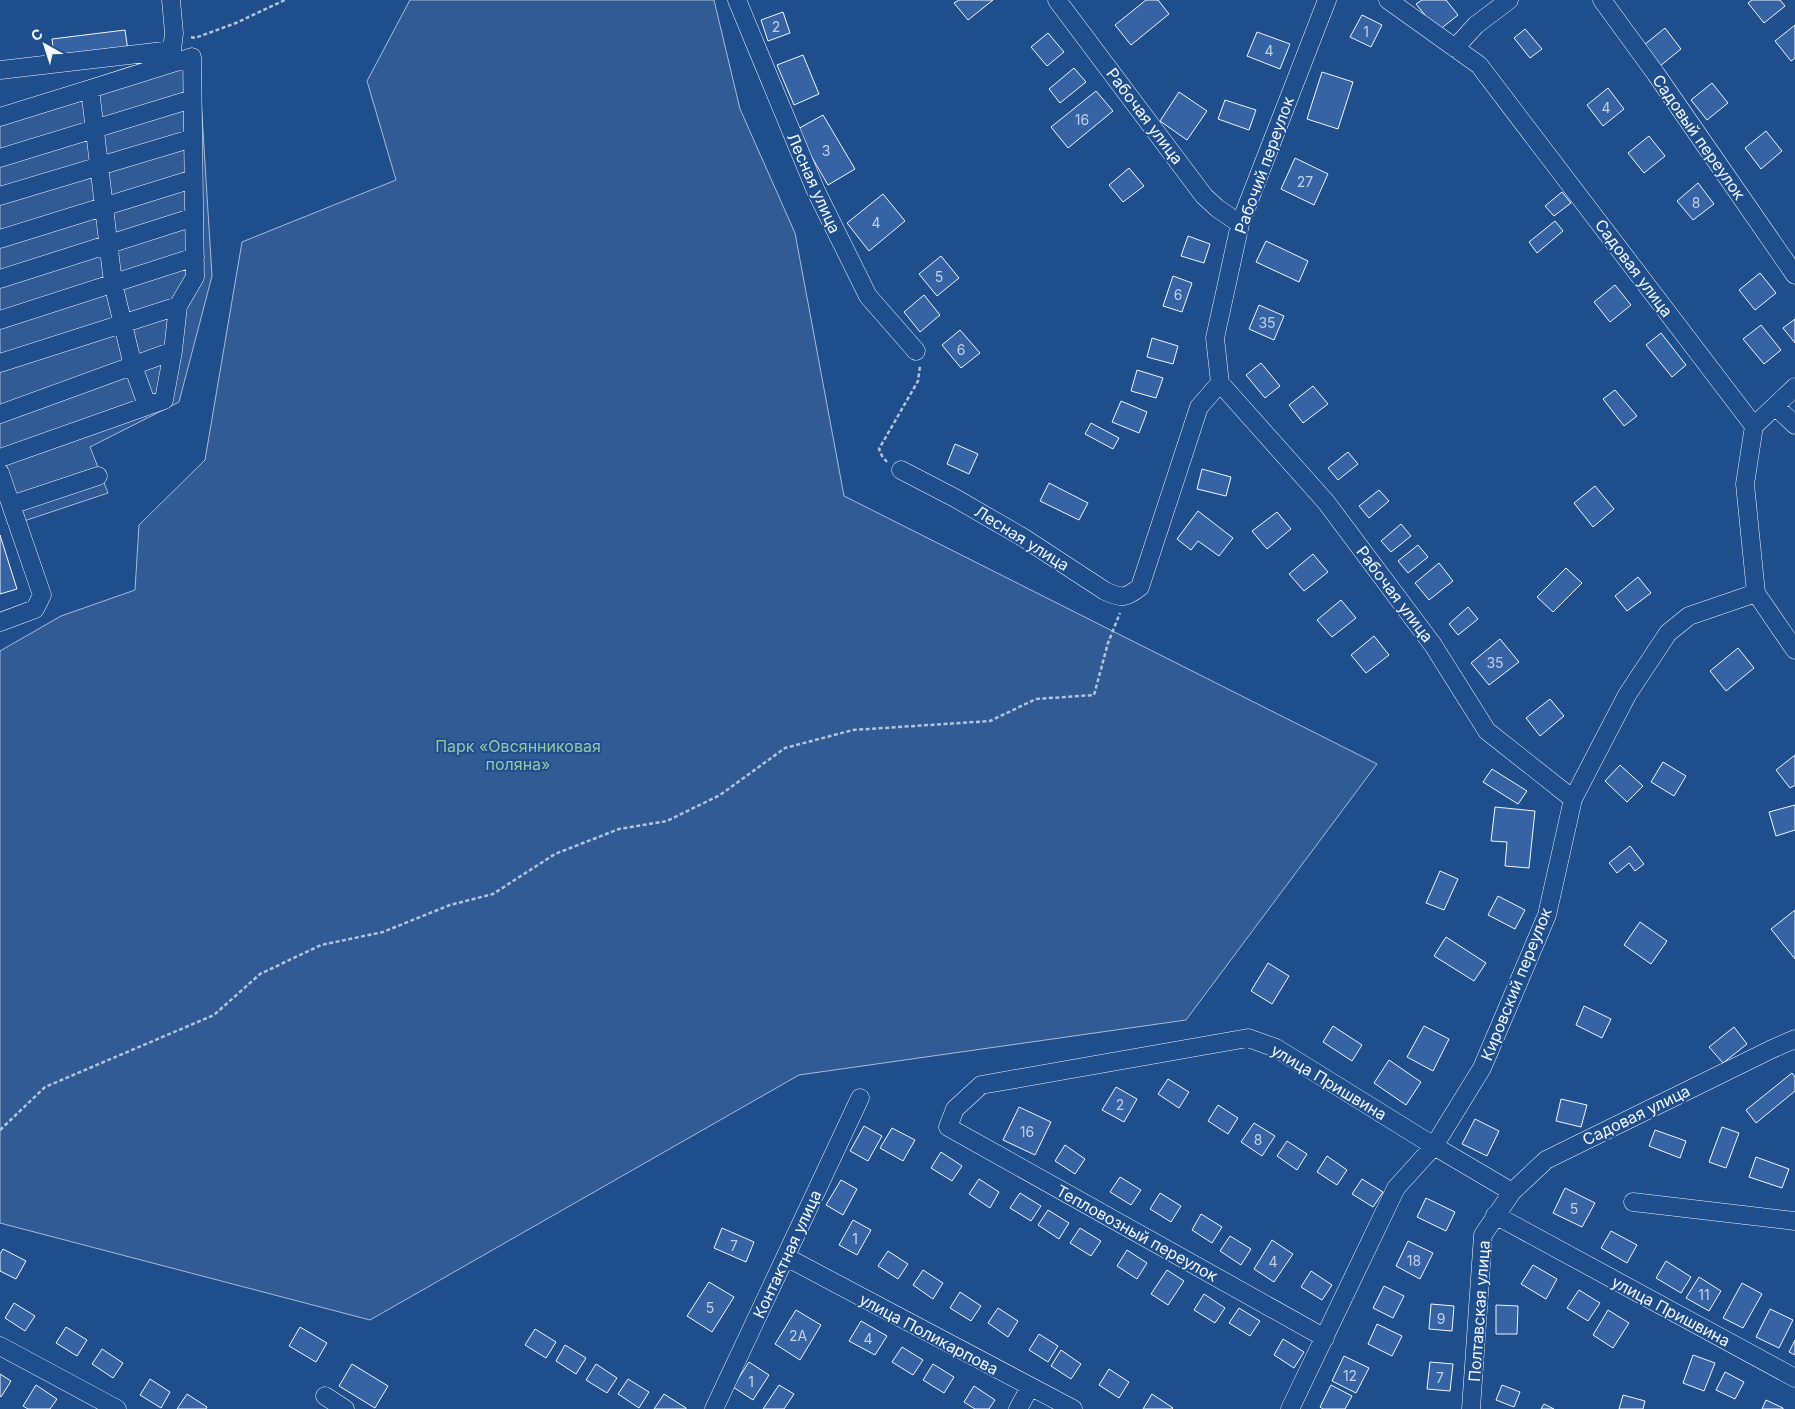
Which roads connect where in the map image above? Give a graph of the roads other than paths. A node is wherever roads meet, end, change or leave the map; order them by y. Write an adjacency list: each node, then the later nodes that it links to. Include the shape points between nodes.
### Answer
1 (171, 0): 9 (street, via 173,42)
2 (737, 0): 32 (street, Лесная улица, via 816,191 868,296)
3 (1057, 0): 21 (street, Рабочая улица, via 1204,196)
4 (1327, 0): 21 (street, Рабочий переулок)
5 (1388, 0): 8 (street, Садовая улица)
6 (1509, 0): 8 (street, via 1476,25)
7 (1602, 0): 25 (street, Садовый переулок)
8 (1455, 48): 41 (street, Садовая улица, via 1479,65)
9 (0, 70)
10 (90, 89): 11 (street, via 192,57); 12 (street); 13 (street)
11 (192, 99): 13 (street); 14 (street)
12 (0, 117)
13 (94, 130): 15 (street); 16 (street)
14 (193, 138): 16 (street); 17 (street)
15 (0, 158)
16 (99, 166): 18 (street); 19 (street)
17 (194, 179): 19 (street); 20 (street)
18 (0, 196)
19 (104, 206): 22 (street); 23 (street)
20 (194, 217): 23 (street); 24 (street)
21 (1240, 224): 35 (street, Рабочий переулок, via 1214,338)
22 (0, 239)
23 (108, 244): 26 (street); 27 (street)
24 (195, 256): 27 (street); 28 (street, via 195,277)
25 (1795, 275)
26 (0, 279)
27 (113, 283): 29 (street); 30 (street)
28 (178, 306): 30 (street); 31 (street)
29 (0, 320)
30 (124, 324): 33 (street); 34 (street)
31 (173, 351): 34 (street); 37 (street, via 164,400)
32 (916, 351)
33 (0, 363)
34 (133, 366): 37 (street); 39 (street)
35 (1220, 383): 43 (street, Лесная улица, via 1199,407 1135,592 1117,596 1106,591 1024,538); 50 (street, Рабочая улица, via 1326,502 1433,645 1488,731)
36 (1795, 387): 38 (street)
37 (148, 406): 42 (street)
38 (1775, 406): 40 (street); 41 (street)
39 (0, 414)
40 (1795, 425)
41 (1754, 426): 47 (street, via 1745,484)
42 (0, 458)
43 (901, 470)
44 (0, 473): 46 (street)
45 (98, 476): 46 (street)
46 (11, 505): 48 (street, via 42,595 35,609)
47 (1756, 593): 49 (street); 50 (street, Кировский переулок, via 1690,616 1668,633 1627,695)
48 (0, 622)
49 (1795, 650)
50 (1573, 799): 54 (street, Кировский переулок, via 1547,915 1482,1068)
51 (1795, 1039): 55 (street, Садовая улица, via 1546,1160)
52 (981, 1085): 54 (street, улица Пришвина, via 1248,1038 1276,1048); 60 (street, Тепловозный переулок, via 955,1109 948,1127)
53 (860, 1098): 59 (street, Контактная улица)
54 (1434, 1146): 55 (street, улица Пришвина); 60 (street, Кировский переулок, via 1396,1188)
55 (1512, 1192): 57 (street, Садовая улица)
56 (1633, 1202): 58 (street)
57 (1495, 1215): 62 (street, улица Пришвина); 71 (street, Полтавская улица, via 1483,1235)
58 (1795, 1221)
59 (786, 1257): 63 (street, улица Поликарпова); 67 (street, Контактная улица)
60 (1325, 1338): 70 (street, Кировский переулок)
61 (0, 1346): 65 (street)
62 (1795, 1378)
63 (1030, 1387): 68 (street); 69 (street, улица Поликарпова)
64 (325, 1396): 66 (street)
65 (117, 1409)
66 (345, 1409)
67 (714, 1409)
68 (1018, 1409)
69 (1073, 1409)
70 (1290, 1409)
71 (1471, 1409)

